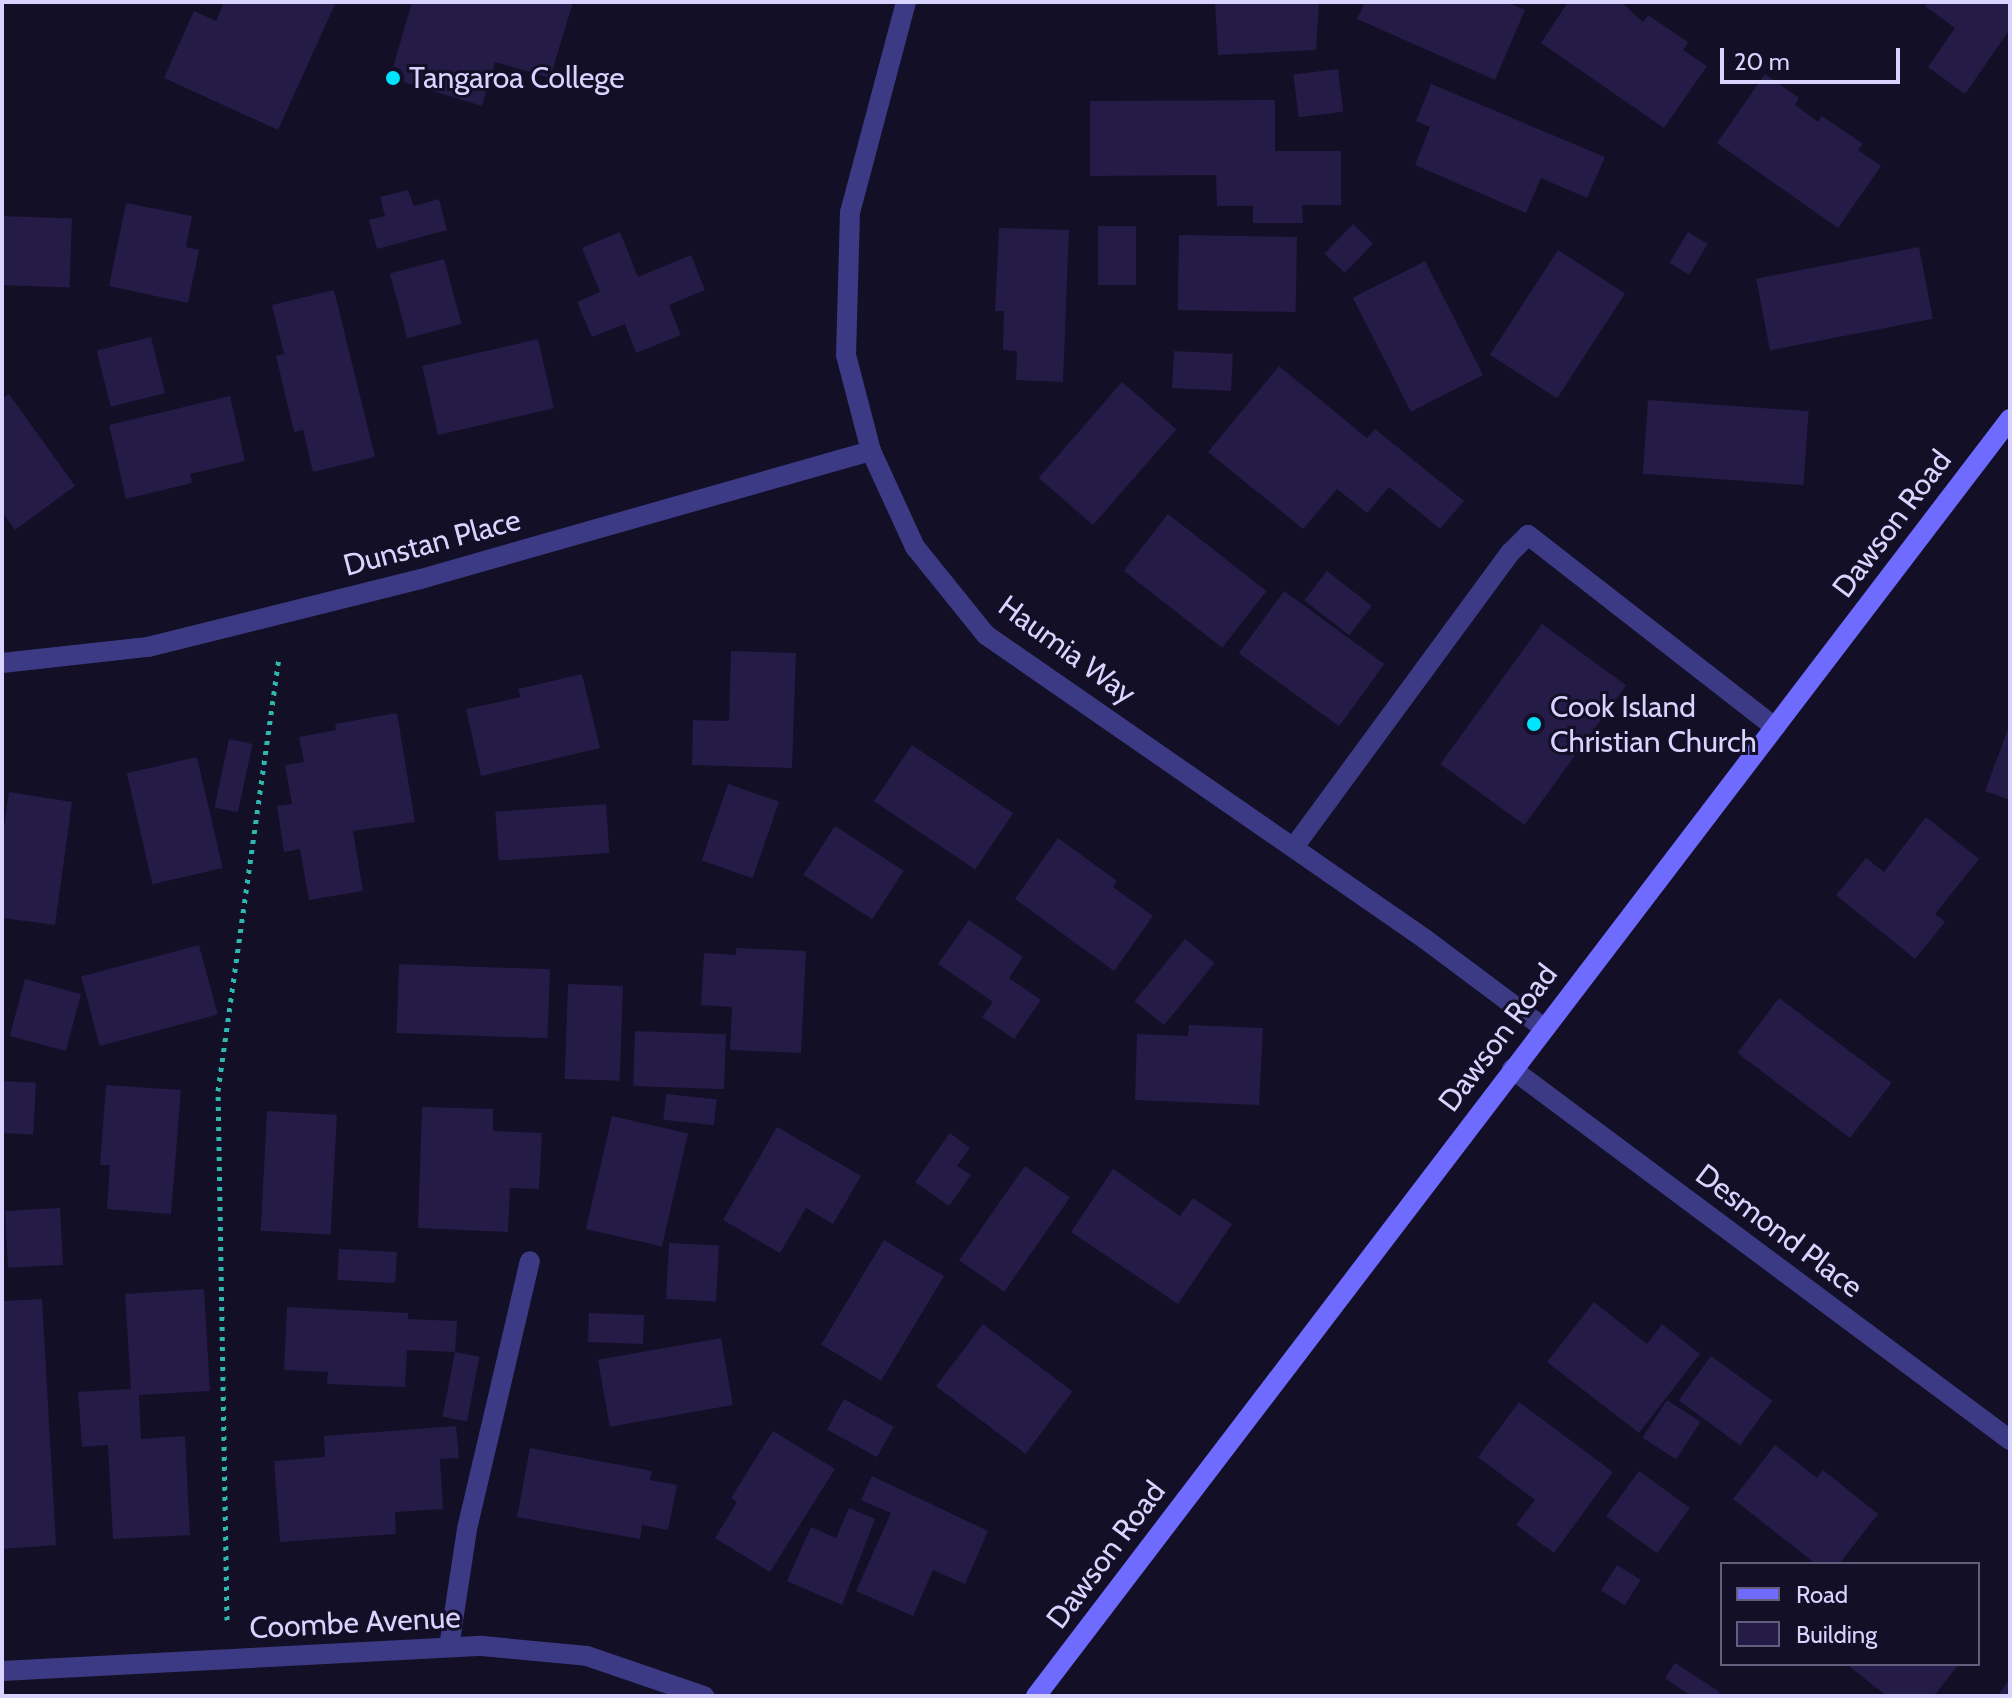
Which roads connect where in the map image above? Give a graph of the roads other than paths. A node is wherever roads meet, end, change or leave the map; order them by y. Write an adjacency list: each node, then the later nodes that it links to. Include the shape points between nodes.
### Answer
1 (906, 2): 3 (street, Haumia Way, via 850,212 846,355)
2 (2010, 419): 5 (main road, Dawson Road)
3 (871, 451): 4 (street, Dunstan Place, via 148,647); 6 (street, Haumia Way, via 915,547 986,635)
4 (2, 663)
5 (1775, 727): 6 (street, via 1528,535); 7 (main road, Dawson Road)
6 (1294, 847): 7 (street, Haumia Way)
7 (1544, 1028): 8 (main road, Dawson Road)
8 (1512, 1069): 10 (street, Desmond Place); 14 (main road, Dawson Road)
9 (530, 1261): 11 (street, via 467,1529)
10 (2010, 1440)
11 (449, 1647): 12 (street, Coombe Avenue); 13 (street, Coombe Avenue, via 587,1656)
12 (2, 1671)
13 (704, 1696)
14 (1036, 1696)

